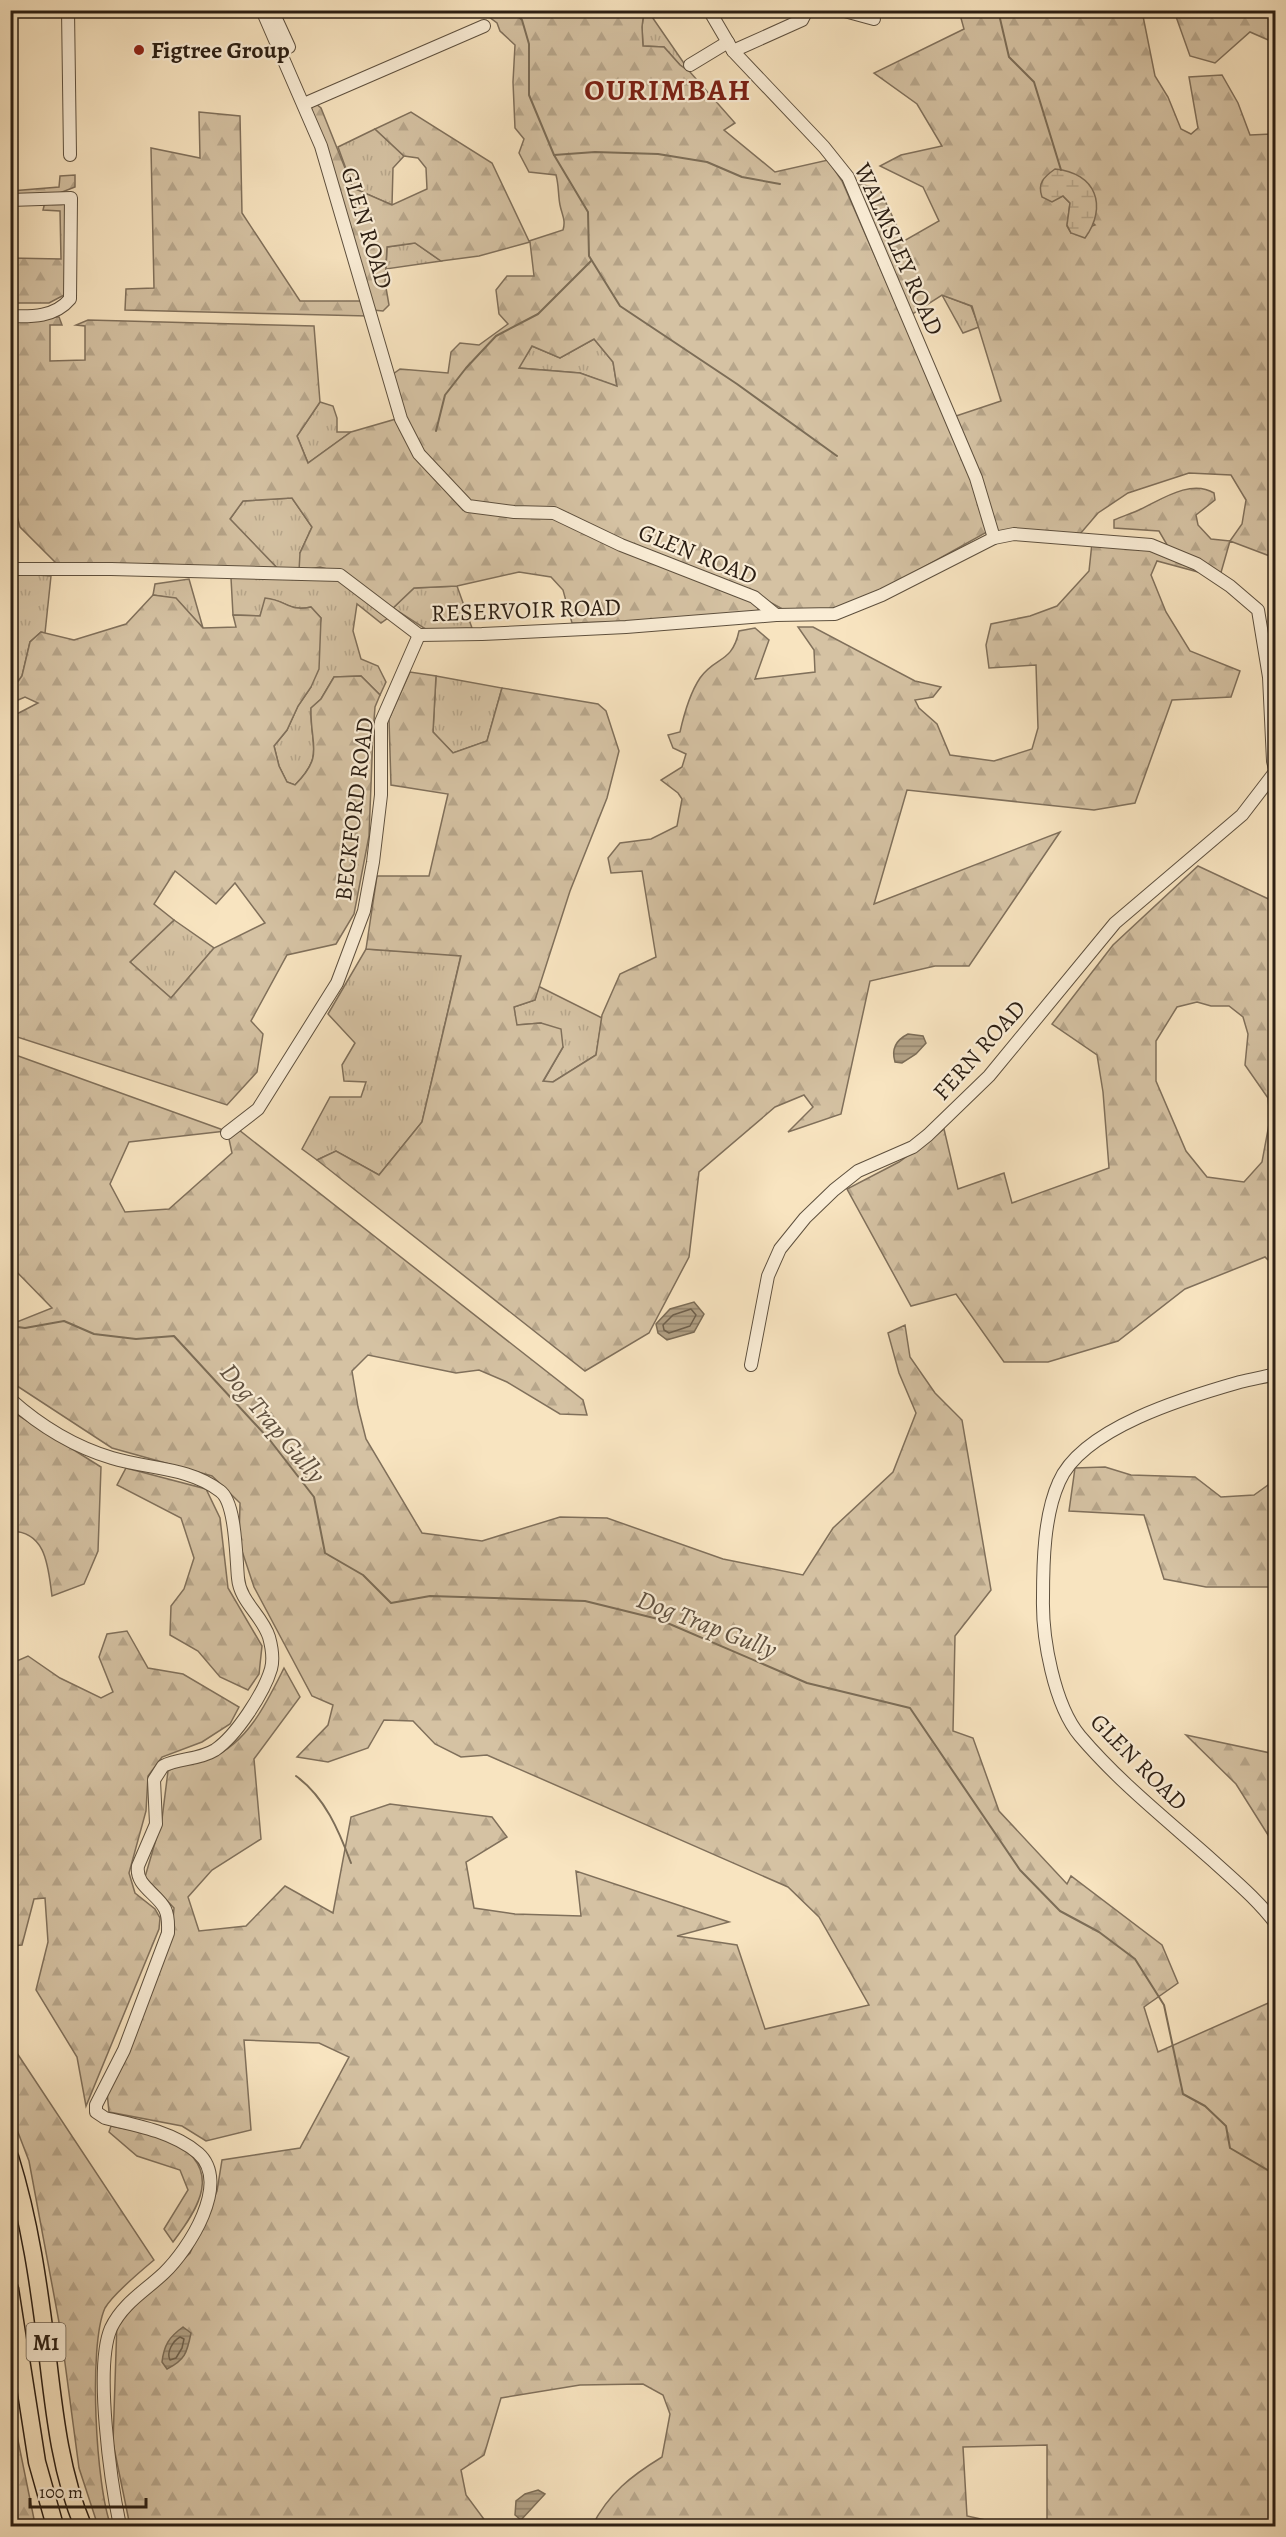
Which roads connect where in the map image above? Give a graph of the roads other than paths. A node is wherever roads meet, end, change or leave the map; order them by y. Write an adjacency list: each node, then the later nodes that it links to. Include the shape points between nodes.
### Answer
1 (262, 10): 12 (street, GLEN ROAD)
2 (272, 10): 10 (street)
3 (709, 10): 9 (street, WALMSLEY ROAD)
4 (807, 10): 9 (street, via 802,20)
5 (841, 10): 7 (street)
6 (69, 15): 13 (street)
7 (874, 19)
8 (484, 26): 12 (street)
9 (730, 46): 11 (street); 16 (street, WALMSLEY ROAD, via 848,177 976,478)
10 (288, 47)
11 (690, 65)
12 (304, 104): 18 (street, GLEN ROAD, via 321,146 400,419 419,454 444,482 468,506 554,513 621,545 754,597)
13 (70, 155)
14 (10, 200): 15 (street, via 70,198 70,298 64,306 45,314)
15 (10, 316)
16 (994, 538): 18 (street, GLEN ROAD, via 882,595 835,614); 20 (street, GLEN ROAD, via 1014,534 1151,545 1197,564 1230,586 1258,610 1261,619)
17 (10, 569): 19 (street, RESERVOIR ROAD, via 340,575)
18 (776, 615): 19 (street, RESERVOIR ROAD, via 626,627)
19 (419, 635): 21 (street, BECKFORD ROAD, via 381,722 381,795 371,872 364,911 337,983 258,1109)
20 (1275, 772): 22 (street, FERN ROAD, via 1242,814 1115,923 989,1076 928,1135 913,1147 858,1171 805,1218 780,1249 768,1276)
21 (227, 1133)
22 (751, 1365)
23 (1275, 1374): 25 (street, GLEN ROAD, via 1242,1381 1122,1424 1068,1464 1058,1483 1047,1527 1042,1611 1058,1689 1066,1715 1079,1735 1125,1783 1252,1894)
24 (10, 1399): 30 (street, via 36,1421 93,1451 203,1480 221,1491 229,1505 240,1592 266,1630 273,1656 260,1694 226,1740 203,1756 163,1766 154,1780 157,1819 138,1874 141,1883 165,1909 168,1933 124,2050 96,2104 96,2112 105,2118 182,2142 201,2156 210,2178 206,2206 192,2238 162,2275 125,2306 108,2336 104,2390 107,2440)
25 (1275, 1924)
26 (10, 2157): 29 (highway, M1, via 38,2279 57,2432)
27 (10, 2289): 28 (highway, M1, via 36,2462)
28 (55, 2526)
29 (83, 2526)
30 (120, 2526)

